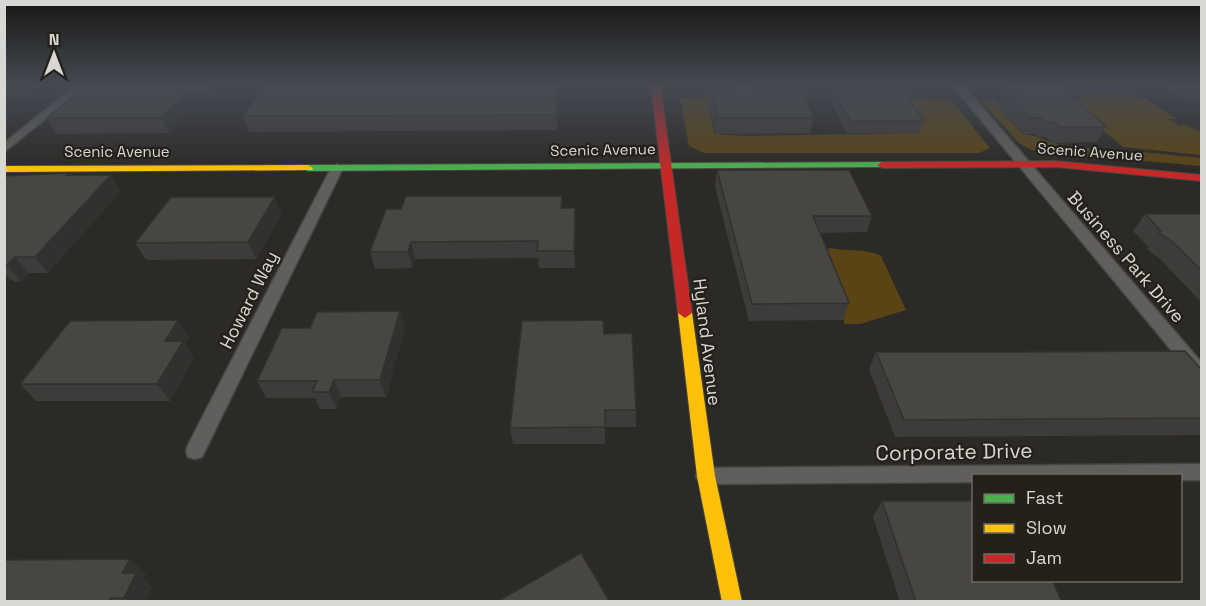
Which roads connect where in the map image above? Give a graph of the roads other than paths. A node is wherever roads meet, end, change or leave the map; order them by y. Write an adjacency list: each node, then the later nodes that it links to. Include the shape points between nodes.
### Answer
1 (49, 113): 4 (street)
2 (659, 113): 6 (street, Hyland Avenue)
3 (980, 113): 5 (street, Business Park Drive)
4 (4, 149)
5 (1022, 164): 6 (street, Scenic Avenue); 9 (street, Scenic Avenue); 10 (street, Business Park Drive)
6 (667, 165): 7 (street, Scenic Avenue); 13 (street, Hyland Avenue)
7 (337, 168): 8 (street, Scenic Avenue); 11 (street, Howard Way)
8 (4, 169)
9 (1202, 178)
10 (1202, 375)
11 (195, 451)
12 (1202, 472): 13 (street, Corporate Drive)
13 (706, 476): 14 (street, Hyland Avenue)
14 (732, 602)

